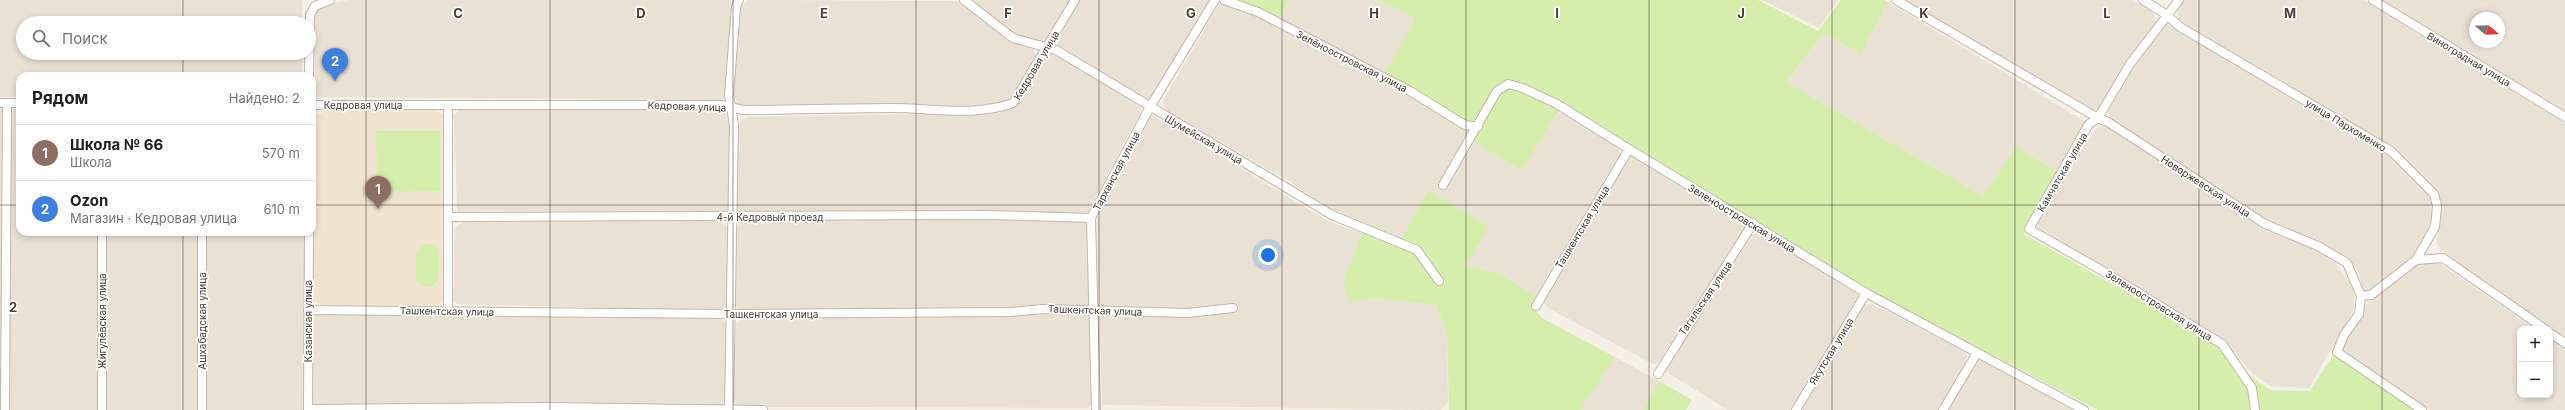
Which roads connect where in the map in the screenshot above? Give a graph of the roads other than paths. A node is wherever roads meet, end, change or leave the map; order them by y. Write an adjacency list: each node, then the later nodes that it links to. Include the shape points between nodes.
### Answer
1 (330, 0): 12 (street, via 315,6)
2 (739, 0): 20 (street, via 736,7 729,95)
3 (964, 0): 13 (street, Шумейская улица, via 1014,38)
4 (1075, 0): 13 (street, Кедровая улица)
5 (1215, 0): 21 (street, Тарханская улица)
6 (1224, 0): 24 (street, Зелёноостровская улица, via 1258,12 1410,91 1465,125)
7 (1896, 0): 23 (street, Новоржевская улица)
8 (2143, 0): 11 (street, улица Пархоменко)
9 (2180, 0): 11 (street, Камчатская улица)
10 (2373, 0): 22 (street, Виноградная улица)
11 (2167, 15): 23 (street, Камчатская улица, via 2130,64); 35 (street, улица Пархоменко, via 2180,27 2391,151 2434,194 2437,206 2435,227)
12 (310, 16)
13 (1046, 47): 20 (street, Кедровая улица, via 1013,103 997,109 743,110); 21 (street, Шумейская улица, via 1056,50)
14 (309, 60): 15 (street)
15 (309, 72)
16 (4, 103): 17 (street); 51 (street)
17 (16, 103)
18 (316, 105): 19 (street, Кедровая улица)
19 (448, 105): 20 (street, Кедровая улица); 27 (street)
20 (731, 107): 28 (street, via 734,125)
21 (1150, 107): 29 (street, Тарханская улица); 36 (street, Шумейская улица, via 1332,215 1417,250)
22 (2565, 117)
23 (2098, 118): 31 (street, Камчатская улица, via 2089,124); 38 (street, Новоржевская улица, via 2108,122 2264,224 2318,246 2347,263)
24 (1478, 127): 25 (street, Зеленоостровская улица, via 1497,91 1508,84 1557,104); 26 (street, Зеленоостровская улица)
25 (1629, 150): 30 (street, Зеленоостровская улица); 39 (street, Ташкентская улица)
26 (1443, 185)
27 (449, 217): 28 (street, 4-й Кедровый проезд); 43 (street)
28 (733, 217): 29 (street, 4-й Кедровый проезд, via 990,215); 44 (street)
29 (1091, 218): 42 (street, Тарханская улица)
30 (1753, 223): 37 (street, Зеленоостровская улица); 49 (street, Тагильская улица)
31 (2029, 229): 60 (street, Зеленоостровская улица, via 2102,270 2222,344 2252,388)
32 (102, 236): 52 (street, Жигулёвская улица)
33 (202, 236): 53 (street, Ашхабадская улица)
34 (309, 236): 41 (street, Казанская улица)
35 (2416, 260): 38 (street, via 2371,295); 45 (street, via 2443,258)
36 (1438, 281)
37 (1866, 293): 48 (street, Зеленоостровская улица); 57 (street, Якутская улица)
38 (2361, 296): 61 (street, via 2359,314 2344,335 2337,352)
39 (1536, 306)
40 (1233, 308): 42 (street, Ташкентская улица, via 1188,313)
41 (308, 310): 43 (street, Ташкентская улица); 50 (street, Казанская улица)
42 (1094, 310): 44 (street, Ташкентская улица); 56 (street, Тарханская улица)
43 (448, 311): 44 (street, Ташкентская улица)
44 (732, 314): 54 (street)
45 (2541, 326)
46 (2553, 335): 47 (street)
47 (2565, 343)
48 (1977, 353): 58 (street); 59 (street, Зеленоостровская улица)
49 (1658, 374)
50 (308, 409): 54 (street, via 548,407)
51 (5, 410)
52 (102, 410)
53 (202, 410)
54 (729, 410): 55 (street)
55 (763, 410)
56 (1096, 410)
57 (1796, 410)
58 (1943, 410)
59 (2084, 410)
60 (2255, 410)
61 (2422, 410)

